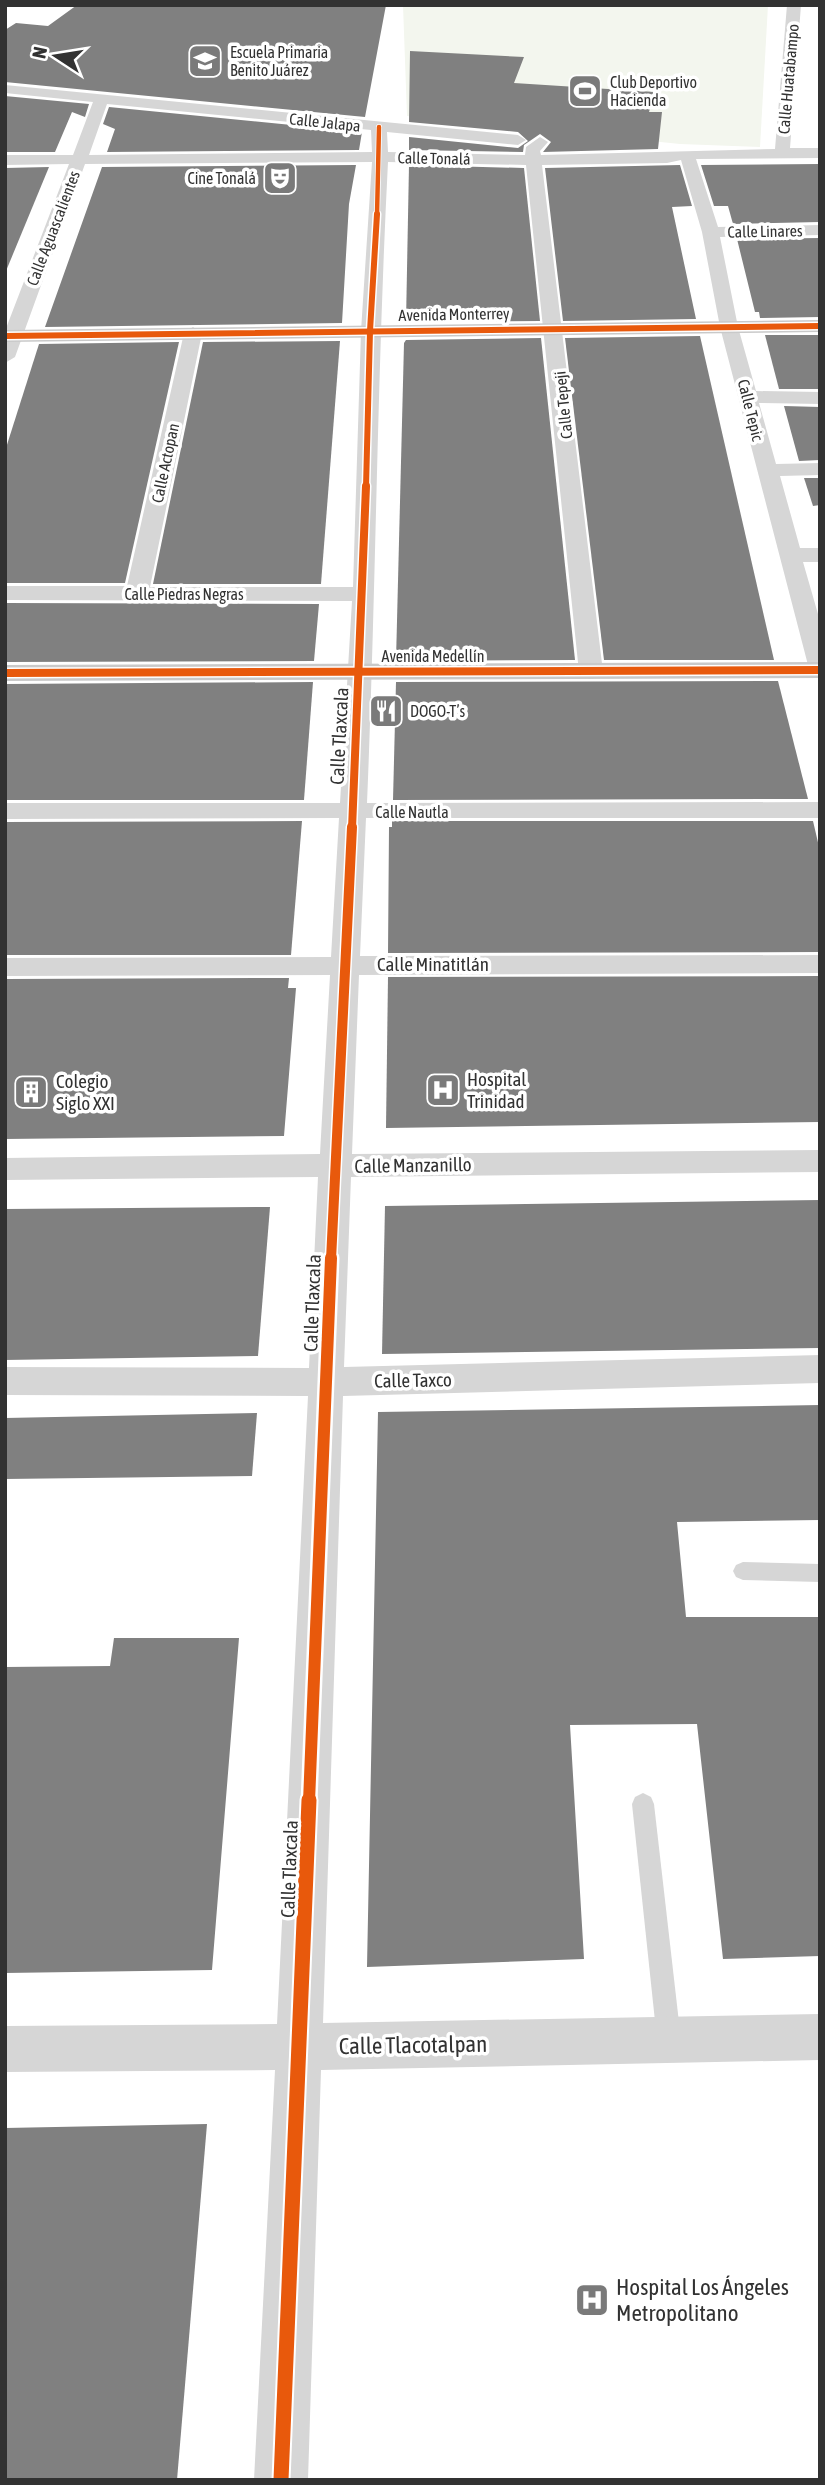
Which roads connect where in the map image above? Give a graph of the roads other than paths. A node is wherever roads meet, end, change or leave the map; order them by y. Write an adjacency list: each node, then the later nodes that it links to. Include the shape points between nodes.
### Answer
1 (794, 5): 2 (street, Calle Huatabampo)
2 (791, 35): 3 (street); 8 (street, Calle Huatabampo)
3 (810, 35)
4 (5, 89): 5 (street, Calle Jalapa)
5 (101, 100): 6 (street, Calle Jalapa); 13 (street, Calle Aguascalientes)
6 (379, 127): 7 (street, Calle Jalapa); 11 (street, Calle Tlaxcala)
7 (552, 143): 10 (street, Calle Jalapa); 14 (street, Calle Tepeji, via 532,149)
8 (782, 153): 9 (street, Calle Tonalá); 10 (street, Calle Tonalá)
9 (820, 153)
10 (687, 154): 14 (street, Calle Tonalá); 16 (street, Calle Tepic)
11 (380, 157): 13 (street, Calle Tonalá); 14 (street, Calle Tonalá); 20 (street, Calle Tlaxcala)
12 (5, 160): 13 (street, Calle Tonalá)
13 (79, 160): 22 (street, Calle Aguascalientes)
14 (535, 160): 19 (street, Calle Tepeji)
15 (820, 230): 16 (street, Calle Linares)
16 (711, 232): 18 (street, Calle Tepic)
17 (820, 326): 18 (main road, Avenida Monterrey)
18 (729, 327): 19 (main road, Avenida Monterrey); 24 (street, Calle Tepic)
19 (554, 328): 20 (main road, Avenida Monterrey); 35 (street, Calle Tepeji)
20 (370, 331): 21 (main road, Avenida Monterrey); 32 (street, Calle Tlaxcala)
21 (193, 333): 22 (main road, Avenida Monterrey); 31 (street, Calle Actopan)
22 (9, 336): 23 (street, Calle Aguascalientes)
23 (5, 357)
24 (748, 397): 25 (street); 27 (street, Calle Tepic)
25 (820, 398)
26 (820, 469): 27 (street)
27 (766, 470): 28 (street, Calle Tepic)
28 (789, 555): 29 (street); 33 (street, Calle Tepic)
29 (820, 555)
30 (5, 593): 31 (street, Calle Piedras Negras)
31 (137, 594): 32 (street, Calle Piedras Negras)
32 (364, 594): 34 (street, Calle Tlaxcala)
33 (820, 668): 35 (main road, Avenida Medellín)
34 (360, 672): 35 (main road, Avenida Medellín); 36 (main road, Avenida Medellín); 39 (street, Calle Tlaxcala)
35 (591, 672)
36 (5, 673)
37 (820, 810): 39 (street, Calle Nautla)
38 (5, 811): 39 (street, Calle Nautla)
39 (353, 812): 40 (street, Calle Tlaxcala)
40 (345, 964): 41 (street, Calle Minatitlán); 42 (street, Calle Minatitlán); 44 (street, Calle Tlaxcala)
41 (820, 964)
42 (5, 967)
43 (820, 1161): 44 (street, Calle Manzanillo)
44 (335, 1166): 45 (street, Calle Manzanillo); 48 (street, Calle Tlaxcala)
45 (5, 1169)
46 (820, 1369): 48 (street, Calle Taxco)
47 (5, 1381): 48 (street, Calle Taxco)
48 (326, 1382): 54 (street, Calle Tlaxcala)
49 (743, 1571): 50 (lane)
50 (820, 1573)
51 (643, 1804): 53 (lane)
52 (820, 2037): 53 (street, Calle Tlacotalpan)
53 (669, 2040): 54 (street, Calle Tlacotalpan)
54 (299, 2047): 55 (street, Calle Tlacotalpan); 56 (street, Calle Tlaxcala)
55 (5, 2049)
56 (281, 2480)

